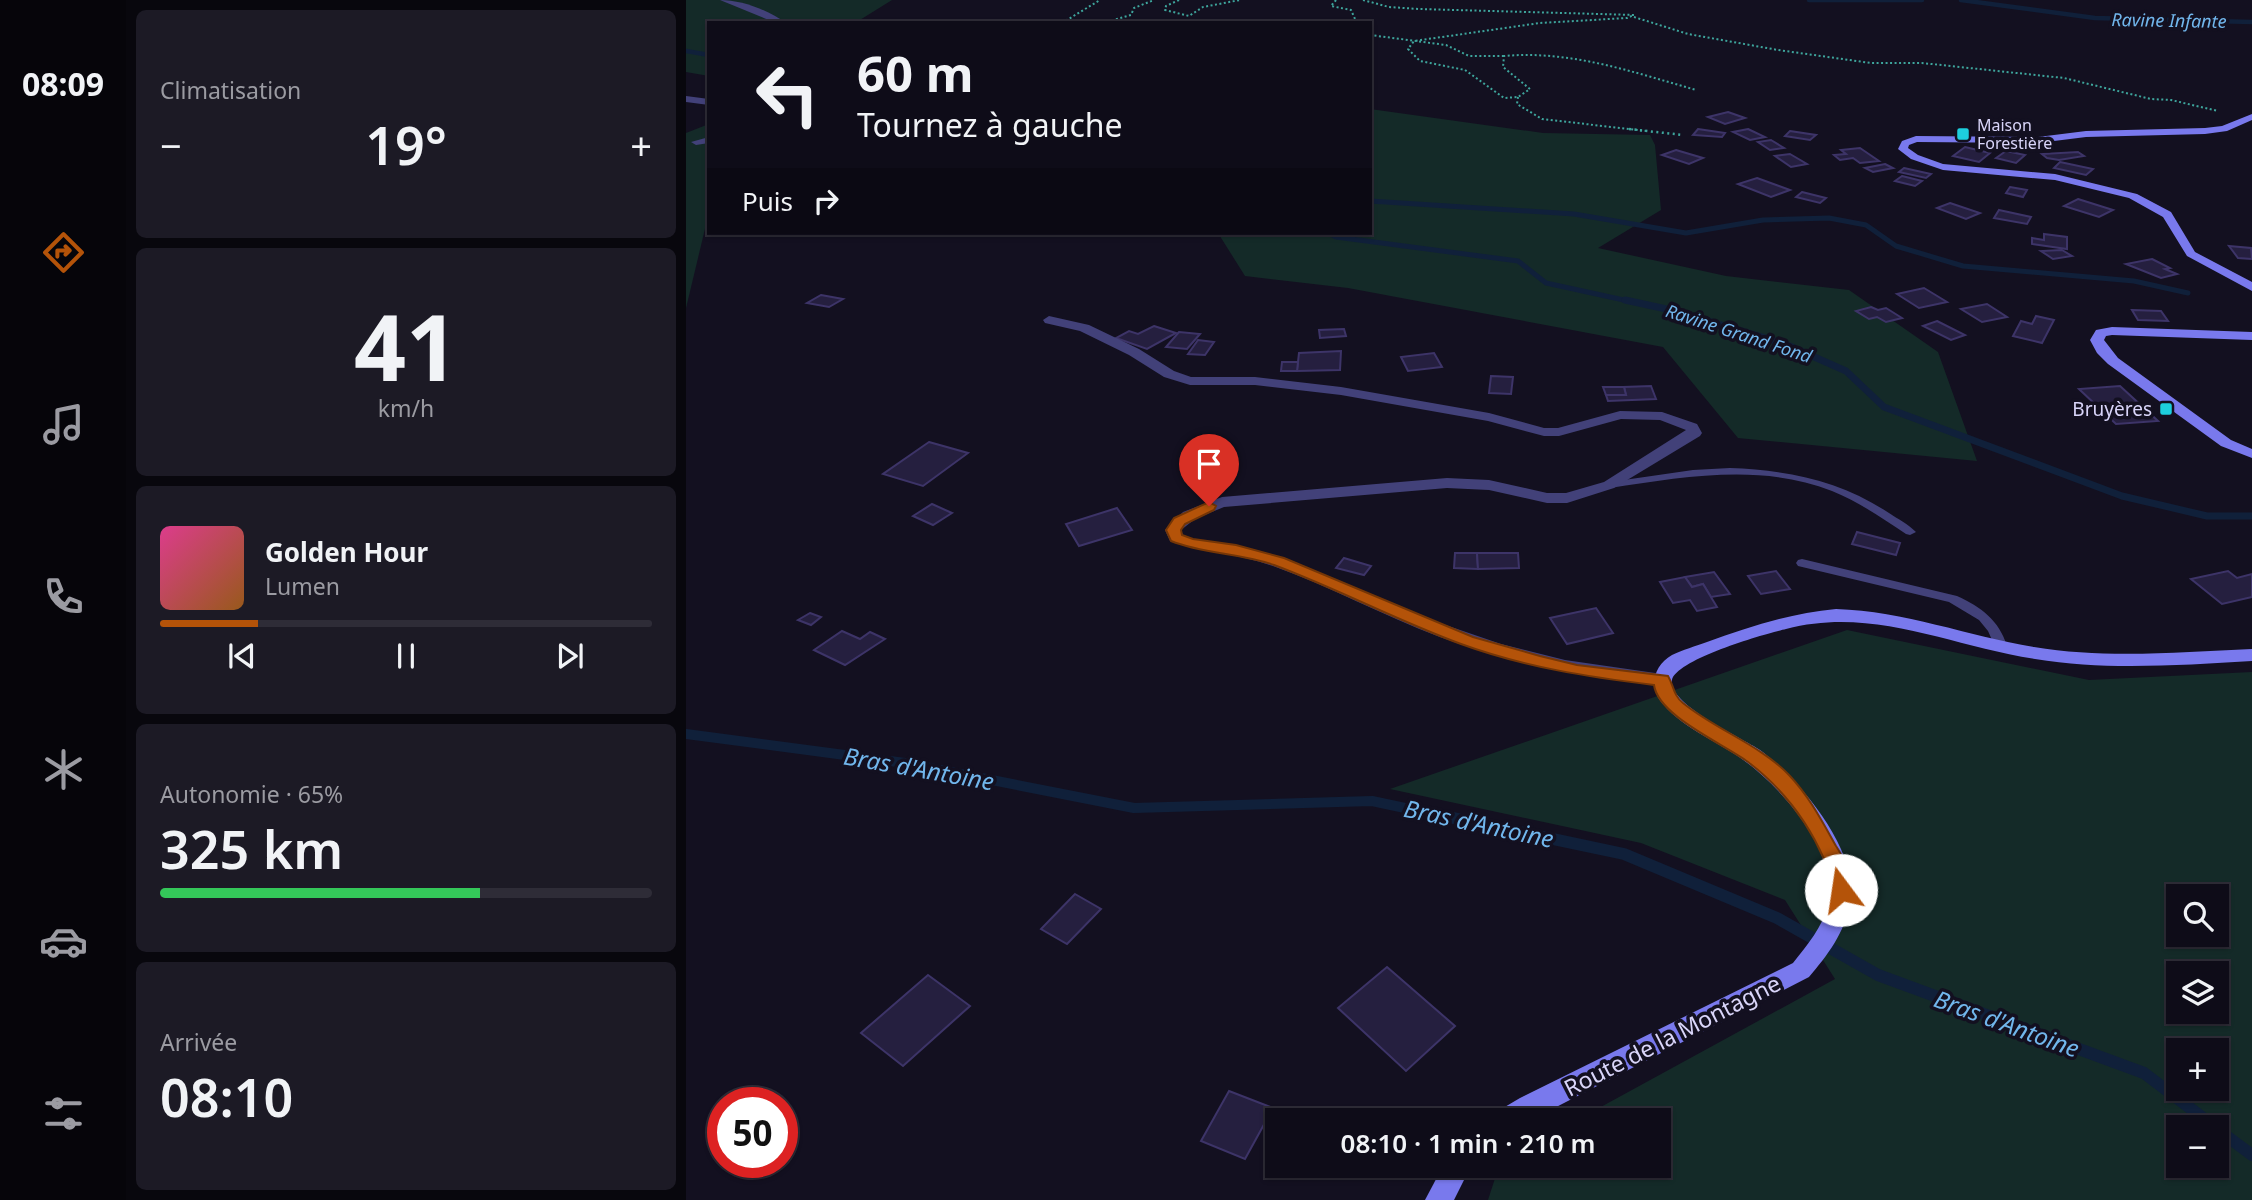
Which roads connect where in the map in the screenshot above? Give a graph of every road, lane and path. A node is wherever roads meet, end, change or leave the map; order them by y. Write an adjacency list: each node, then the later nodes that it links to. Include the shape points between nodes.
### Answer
1 (724, 0): 10 (street)
2 (1100, 0): 11 (path)
3 (1154, 0): 12 (path, via 1134,8 1131,15)
4 (1179, 0): 5 (path, via 1165,10 1189,16 1203,7)
5 (1240, 0)
6 (1336, 0): 9 (path, via 1331,6 1351,10)
7 (1363, 0): 8 (path, via 1419,9 1621,13)
8 (1634, 17): 14 (path, via 1540,23); 20 (path, via 1688,34 1778,50 1871,63 1922,63 2064,78)
9 (1355, 19)
10 (778, 21)
11 (1064, 21)
12 (1110, 21)
13 (1372, 34): 14 (path)
14 (1414, 41): 15 (path, via 1446,45 1469,56); 17 (path, via 1408,49 1420,61 1465,70 1504,98)
15 (1504, 56): 16 (path, via 1560,55); 17 (path, via 1503,67 1530,89)
16 (1696, 90)
17 (1518, 97): 21 (path, via 1517,104 1542,118)
18 (686, 99): 19 (street)
19 (707, 102)
20 (2251, 118): 24 (main road, via 2205,131 2038,140 1916,139 1903,149 1929,163 2045,176 2138,198 2171,218 2191,254)
21 (1684, 135)
22 (707, 140): 23 (street)
23 (696, 142)
24 (2252, 288)
25 (1049, 320): 28 (street, via 1094,332 1189,381 1255,381 1342,391 1489,417 1544,432 1620,415 1662,416 1692,427 1695,433 1681,444)
26 (2252, 336): 27 (main road, via 2112,331 2101,333 2097,340 2113,360 2226,443)
27 (2252, 454)
28 (1609, 485): 29 (lane, via 1709,470 1790,475 1856,496); 33 (street, via 1567,498 1447,483 1222,502 1195,511 1173,530 1176,538 1189,543 1279,562 1468,641 1577,670)
29 (1910, 532)
30 (1802, 563): 31 (lane, via 1953,599 1989,623)
31 (2001, 646): 32 (main road, via 2073,657); 33 (main road, via 1905,621 1817,616 1678,660)
32 (2252, 655)
33 (1662, 680): 34 (main road, Route de la Montagne, via 1664,692 1676,707 1782,778 1806,808 1835,861 1841,890 1835,917 1823,944 1801,970)
34 (1527, 1108)
35 (1451, 1178): 36 (main road)
36 (1439, 1200)

